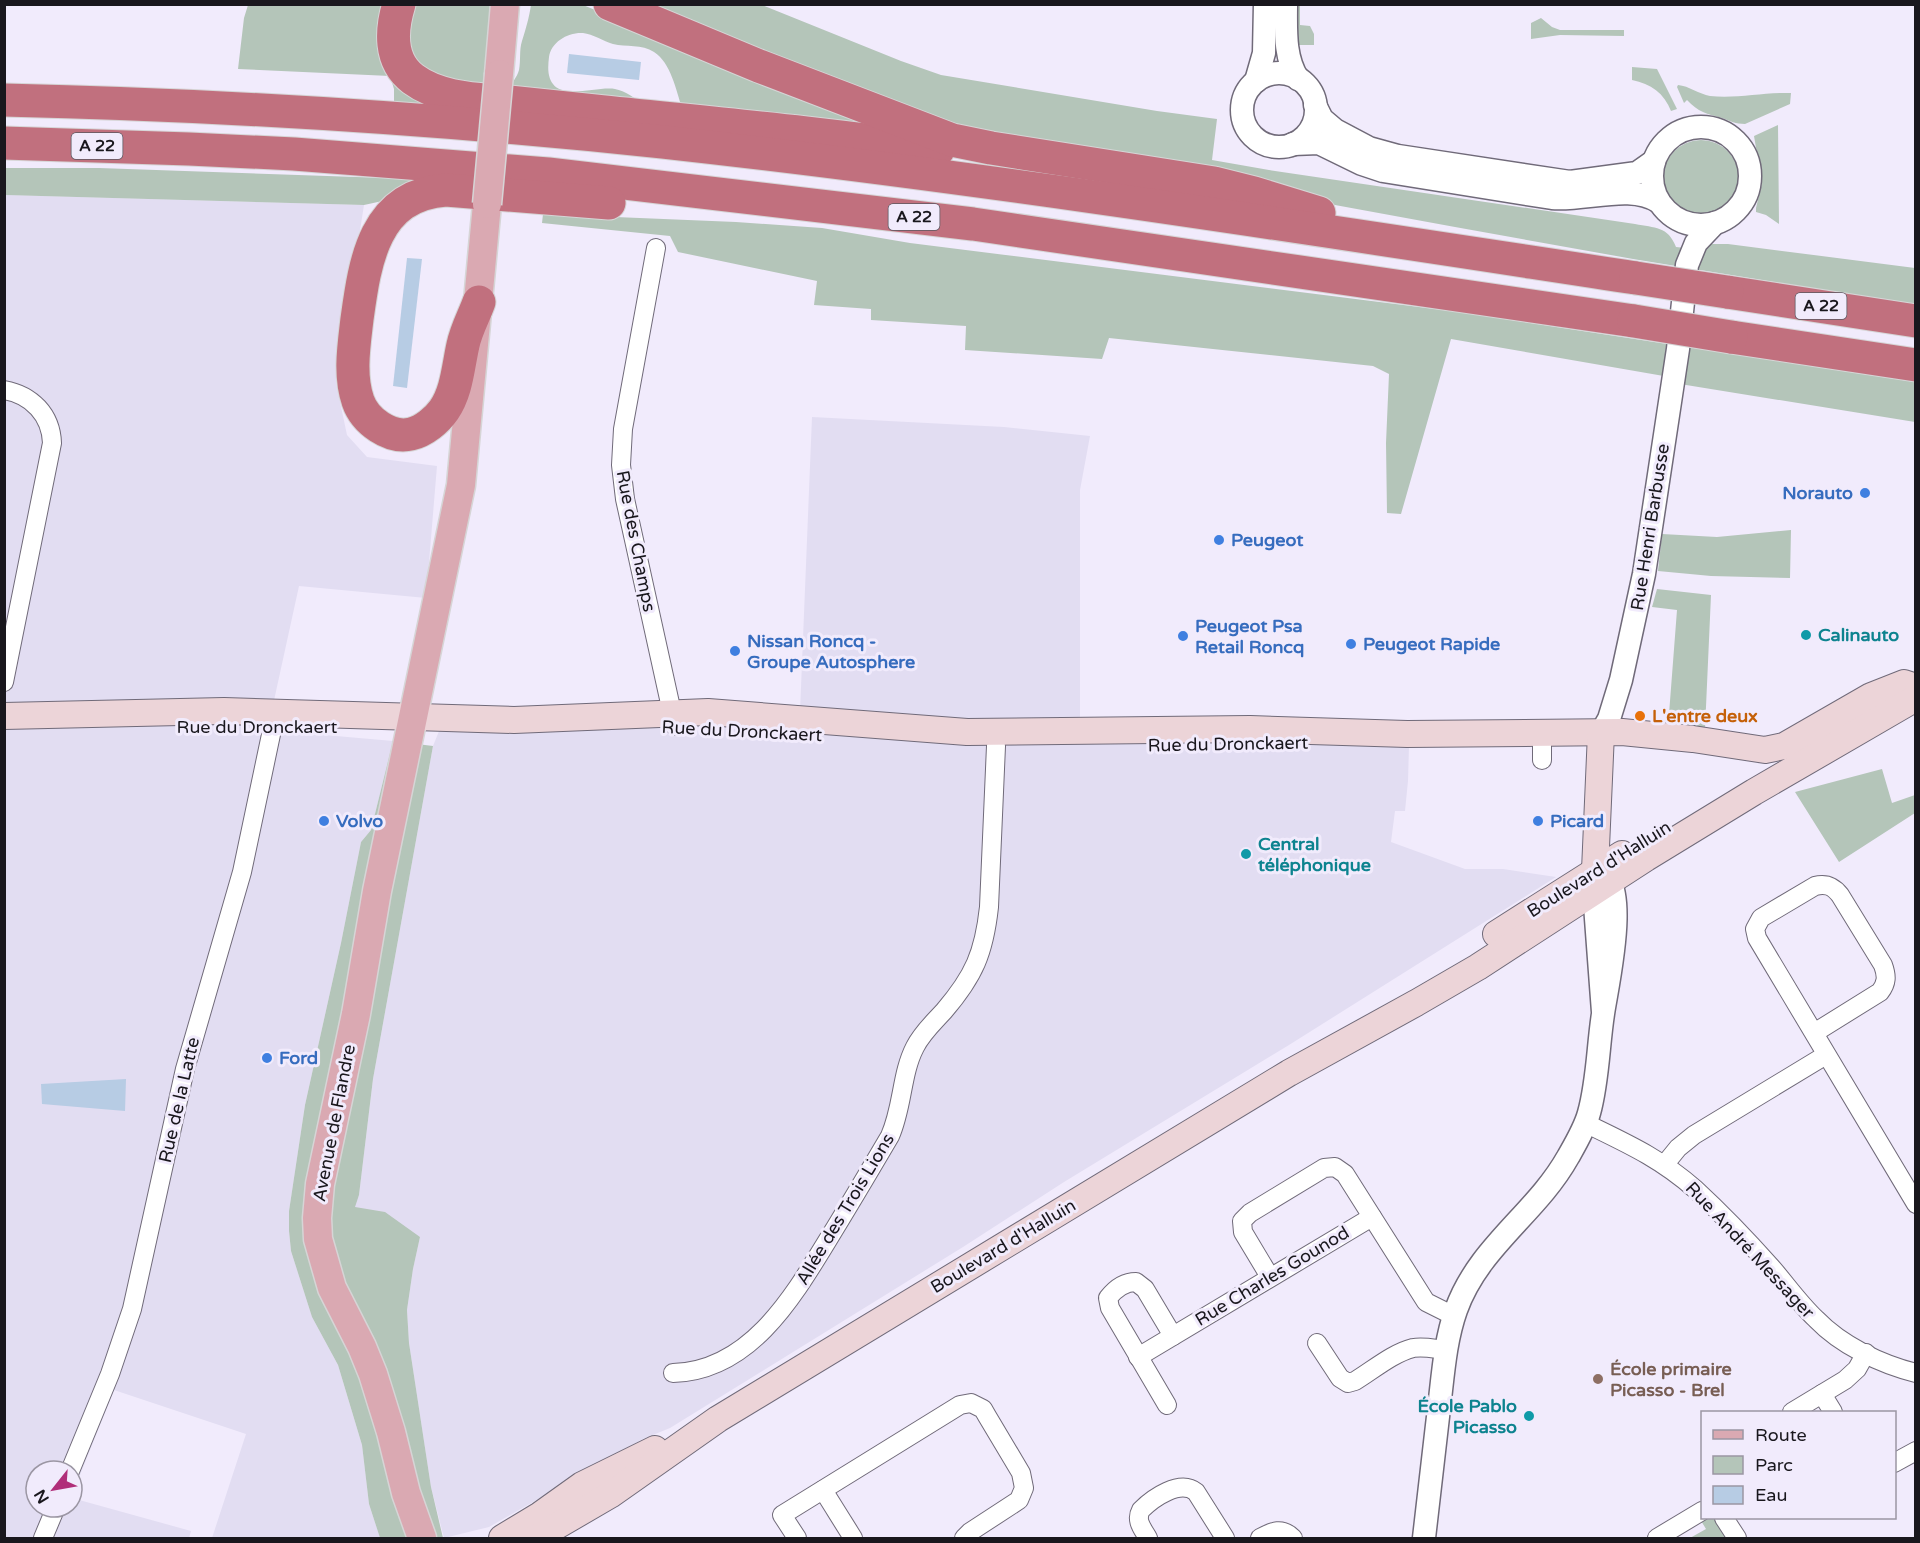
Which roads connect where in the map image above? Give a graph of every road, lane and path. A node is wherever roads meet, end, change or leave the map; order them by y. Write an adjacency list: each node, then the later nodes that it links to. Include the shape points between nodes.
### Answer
1 (399, 4): 12 (highway, via 393,39 400,64 418,83 446,94 985,156)
2 (505, 4): 20 (main road, bridge)
3 (610, 4): 12 (highway, via 943,137)
4 (1265, 4): 7 (street, via 1264,52)
5 (1286, 4): 6 (street, via 1288,57)
6 (1298, 79): 7 (street, via 1279,73); 9 (street, via 1307,87)
7 (1256, 81): 11 (street, via 1242,105 1247,129 1265,144)
8 (4, 100): 18 (highway, A 22, via 307,112 662,142 947,177)
9 (1315, 105): 11 (street, via 1311,129); 13 (street, via 1329,126 1369,148 1398,156 1570,182 1641,172)
10 (4, 143): 16 (highway, A 22, via 189,149 461,166)
11 (1293, 144): 14 (street, via 1320,143 1376,170 1552,198 1638,193)
12 (1074, 161): 18 (highway, via 1242,189)
13 (1654, 161): 14 (street, via 1652,182); 15 (street, via 1666,141 1688,128 1710,127 1734,139 1749,165 1749,186 1737,209)
14 (1667, 210): 15 (street, via 1690,224); 19 (street, Rue Henri Barbusse, via 1685,243)
15 (1715, 223): 19 (street, Rue Henri Barbusse, via 1696,243)
16 (973, 224): 20 (highway, via 887,224 767,211 446,190 427,193 405,202 383,223 362,280 353,369 357,400 371,421 399,435 411,435 438,418 451,396 463,342); 22 (highway, A 22, bridge)
17 (656, 248): 27 (street, Rue des Champs, via 623,429 621,465 625,499)
18 (1457, 251): 21 (highway, A 22, bridge)
19 (1688, 265): 31 (street, Rue Henri Barbusse, via 1680,317 1655,401 1622,634 1602,707)
20 (479, 302): 28 (main road, via 455,588)
21 (1916, 321)
22 (1916, 365)
23 (4, 390): 24 (street, via 34,402 49,425 52,443)
24 (4, 682)
25 (1912, 694): 31 (main road, Rue du Dronckaert, via 1871,696 1775,749 1638,733); 36 (main road, Boulevard d'Halluin, via 1754,792)
26 (4, 716): 28 (main road, Rue du Dronckaert, via 224,711)
27 (674, 720): 28 (main road, Rue du Dronckaert); 32 (main road, Rue du Dronckaert, via 723,712 967,732 1260,729); 34 (main road, Rue du Dronckaert)
28 (419, 724): 29 (main road, Rue du Dronckaert); 54 (main road, Avenue de Flandre, via 404,836 356,1014 320,1184 317,1228 332,1287 368,1362)
29 (273, 725): 30 (main road, Rue du Dronckaert); 60 (street, Rue de la Latte, via 242,872 185,1069 132,1309)
30 (4, 732)
31 (1601, 733): 33 (main road, Rue du Dronckaert); 36 (main road, Rue Henri Barbusse)
32 (1407, 734): 33 (main road, Rue du Dronckaert); 34 (main road, Rue du Dronckaert, via 1310,743)
33 (1542, 734): 35 (street)
34 (996, 746): 51 (street, Allée des Trois Lions, via 989,907 981,953 959,992 914,1048 890,1136 798,1289 774,1320 749,1344 724,1359 703,1369)
35 (1542, 760)
36 (1599, 881): 39 (street, Rue Henri Barbusse, via 1603,1012 1592,1101); 58 (main road, Boulevard d'Halluin, via 1454,981 1289,1073)
37 (1814, 1033): 37 (street, via 1756,938 1755,929 1765,915 1823,884 1840,895 1883,965 1886,983 1880,992); 38 (street)
38 (1826, 1055): 40 (street, via 1694,1135); 41 (street)
39 (1585, 1123): 40 (street, Rue André Messager); 45 (street, Rue Henri Barbusse, via 1554,1179 1482,1261)
40 (1665, 1164): 49 (street, Rue André Messager, via 1727,1221 1816,1320)
41 (1908, 1173): 42 (street)
42 (1916, 1204)
43 (1372, 1217): 44 (street, Rue Charles Gounod); 44 (street, via 1345,1174 1335,1167 1324,1168 1242,1221 1243,1232); 45 (street, via 1426,1302)
44 (1270, 1277): 46 (street, Rue Charles Gounod)
45 (1454, 1316): 48 (street, Rue Henri Barbusse)
46 (1173, 1336): 50 (street, Rue Charles Gounod); 50 (street, via 1145,1289 1136,1282 1120,1287 1108,1298 1110,1308)
47 (1317, 1343): 48 (street, via 1340,1378 1348,1383 1413,1348)
48 (1446, 1350): 78 (street, Rue Henri Barbusse)
49 (1866, 1353): 52 (street, Rue André Messager); 53 (street, via 1852,1375)
50 (1138, 1357): 55 (street)
51 (672, 1373)
52 (1916, 1373)
53 (1822, 1394): 56 (street); 57 (street)
54 (380, 1399): 67 (main road, Avenue de Flandre, via 394,1495); 68 (main road, Avenue de Flandre)
55 (1167, 1405)
56 (1795, 1411)
57 (1832, 1411)
58 (718, 1419): 69 (main road, Boulevard d'Halluin, via 588,1482); 70 (main road, Boulevard d'Halluin, via 610,1494)
59 (1916, 1451): 61 (street)
60 (75, 1459)
61 (1896, 1462)
62 (823, 1490): 71 (street, via 782,1515); 72 (street); 73 (street, via 960,1405 971,1403 987,1416 1021,1473 1024,1488 1019,1500)
63 (1701, 1512): 79 (street)
64 (51, 1519): 66 (street)
65 (1725, 1519): 80 (street)
66 (43, 1539)
67 (410, 1539)
68 (422, 1539)
69 (502, 1539)
70 (536, 1539)
71 (797, 1539)
72 (853, 1539)
73 (964, 1539)
74 (1148, 1539): 75 (street, via 1139,1521 1141,1510 1179,1487 1196,1492)
75 (1225, 1539)
76 (1260, 1539): 77 (street, via 1279,1530)
77 (1293, 1539)
78 (1424, 1539)
79 (1657, 1539)
80 (1737, 1539)

